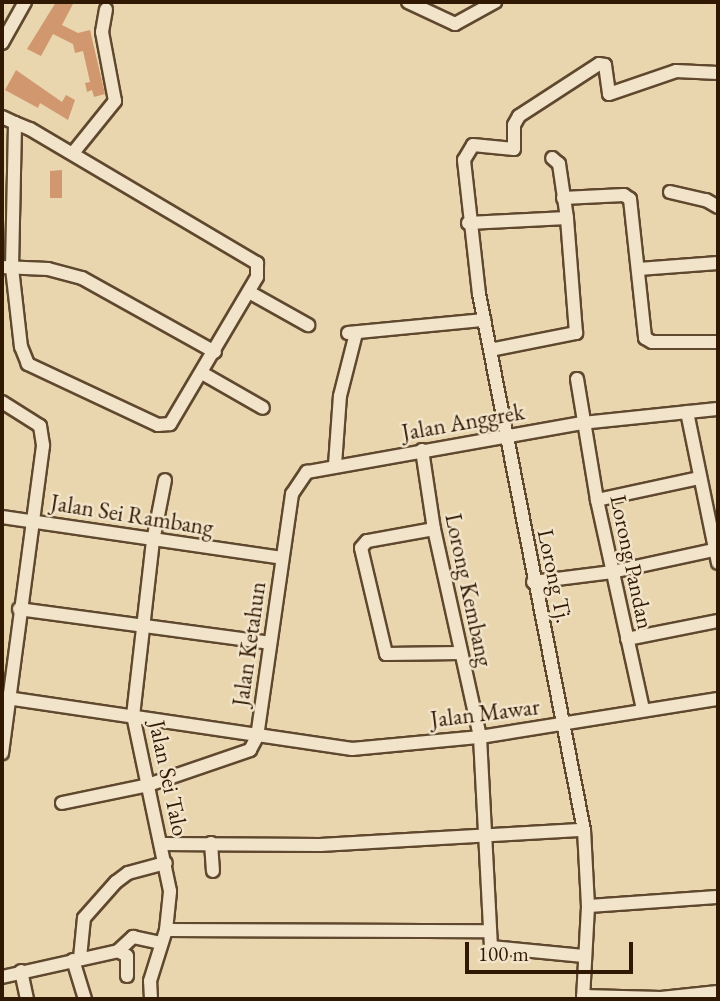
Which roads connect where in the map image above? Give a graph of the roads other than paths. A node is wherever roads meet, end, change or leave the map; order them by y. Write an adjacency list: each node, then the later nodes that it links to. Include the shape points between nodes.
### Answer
1 (25, 2): 5 (street)
2 (408, 2): 3 (street, via 455,24)
3 (495, 2)
4 (106, 9): 9 (street, via 102,32 116,101)
5 (2, 42)
6 (718, 73): 15 (street, Lorong Tj., via 676,71 609,94 604,65 599,64 519,116 514,125 514,149 473,145 467,150)
7 (2, 117): 8 (street)
8 (15, 123): 9 (street); 17 (street)
9 (73, 153): 19 (street, via 253,257 259,270)
10 (552, 158): 12 (street, via 559,164)
11 (670, 192): 13 (street, via 706,200)
12 (563, 198): 14 (street); 18 (street, via 629,197)
13 (718, 208)
14 (567, 218): 15 (street); 23 (street, via 576,333)
15 (468, 223): 20 (street, Lorong Tj.)
16 (718, 263): 18 (street)
17 (7, 268): 24 (street, via 48,269 82,278); 25 (street, via 21,346 37,370 164,426 175,420)
18 (639, 269): 22 (street, via 645,338 652,342)
19 (249, 292): 21 (street); 24 (street)
20 (484, 320): 23 (street, Lorong Tj.); 34 (street, via 352,333 340,396)
21 (308, 325)
22 (718, 342)
23 (490, 350): 32 (street, Lorong Tj.)
24 (215, 352): 25 (street)
25 (202, 373): 28 (street)
26 (577, 379): 31 (street, Lorong Pandan)
27 (2, 402): 39 (street, Jalan Sei Rambang, via 32,419 43,437)
28 (263, 408)
29 (718, 409): 30 (street, Jalan Anggrek)
30 (687, 412): 31 (street, Jalan Anggrek); 35 (street)
31 (582, 423): 32 (street, Jalan Anggrek); 37 (street, Lorong Pandan)
32 (506, 436): 33 (street, Jalan Anggrek); 45 (street, Lorong Tj.)
33 (422, 450): 34 (street, Jalan Anggrek); 40 (street, Lorong Kembang)
34 (335, 465): 43 (street, Jalan Anggrek, via 307,472 296,484)
35 (700, 478): 37 (street); 42 (street)
36 (165, 480): 41 (street, Jalan Sei Talo)
37 (597, 500): 44 (street, Lorong Pandan)
38 (2, 517): 39 (street)
39 (33, 520): 41 (street, Jalan Sei Rambang); 46 (street)
40 (434, 529): 51 (street, Lorong Kembang); 51 (street, via 367,541 361,548 386,653)
41 (153, 541): 43 (street, Jalan Sei Rambang); 48 (street, Jalan Sei Talo)
42 (717, 554): 44 (street)
43 (282, 558): 50 (street, Jalan Ketahun)
44 (612, 572): 45 (street); 49 (street, Lorong Pandan)
45 (533, 582): 56 (street, Lorong Tj.)
46 (19, 609): 48 (street); 52 (street)
47 (718, 621): 49 (street)
48 (145, 627): 50 (street); 55 (street, Jalan Sei Talo)
49 (627, 639): 54 (street, Lorong Pandan)
50 (269, 643): 57 (street, Jalan Ketahun)
51 (460, 653): 58 (street, Lorong Kembang)
52 (7, 698): 55 (street, Jalan Mawar); 59 (street)
53 (718, 699): 54 (street, Jalan Mawar)
54 (643, 710): 56 (street, Jalan Mawar)
55 (133, 716): 57 (street, Jalan Mawar); 60 (street, Jalan Sei Talo)
56 (566, 723): 58 (street, Jalan Mawar); 62 (street, Lorong Tj.)
57 (257, 737): 58 (street, Jalan Mawar, via 352,749); 60 (street, via 248,753)
58 (480, 737): 63 (street, Lorong Kembang)
59 (2, 753)
60 (148, 785): 61 (street); 64 (street, Jalan Sei Talo)
61 (62, 803)
62 (584, 830): 63 (street); 69 (street, Lorong Tj.)
63 (486, 838): 65 (street); 71 (street, Lorong Kembang)
64 (162, 844): 65 (street); 66 (street, Jalan Sei Talo)
65 (211, 844): 67 (street)
66 (166, 863): 70 (street, Jalan Sei Talo, via 171,903); 75 (street, via 128,873 116,882 84,918)
67 (213, 871)
68 (718, 897): 69 (street)
69 (587, 906): 74 (street, Lorong Tj.)
70 (166, 930): 71 (street); 72 (street, Jalan Sei Talo)
71 (489, 931): 74 (street, via 496,950)
72 (161, 943): 73 (street, via 133,937); 83 (street, Jalan Sei Talo, via 150,981)
73 (118, 951): 75 (street); 77 (street, via 127,956)
74 (584, 956): 80 (street, Lorong Tj.)
75 (77, 959): 76 (street); 82 (street)
76 (21, 971): 78 (street); 81 (street)
77 (127, 976)
78 (2, 977)
79 (718, 992): 80 (street)
80 (583, 998)
81 (27, 999)
82 (85, 999)
83 (151, 999)

